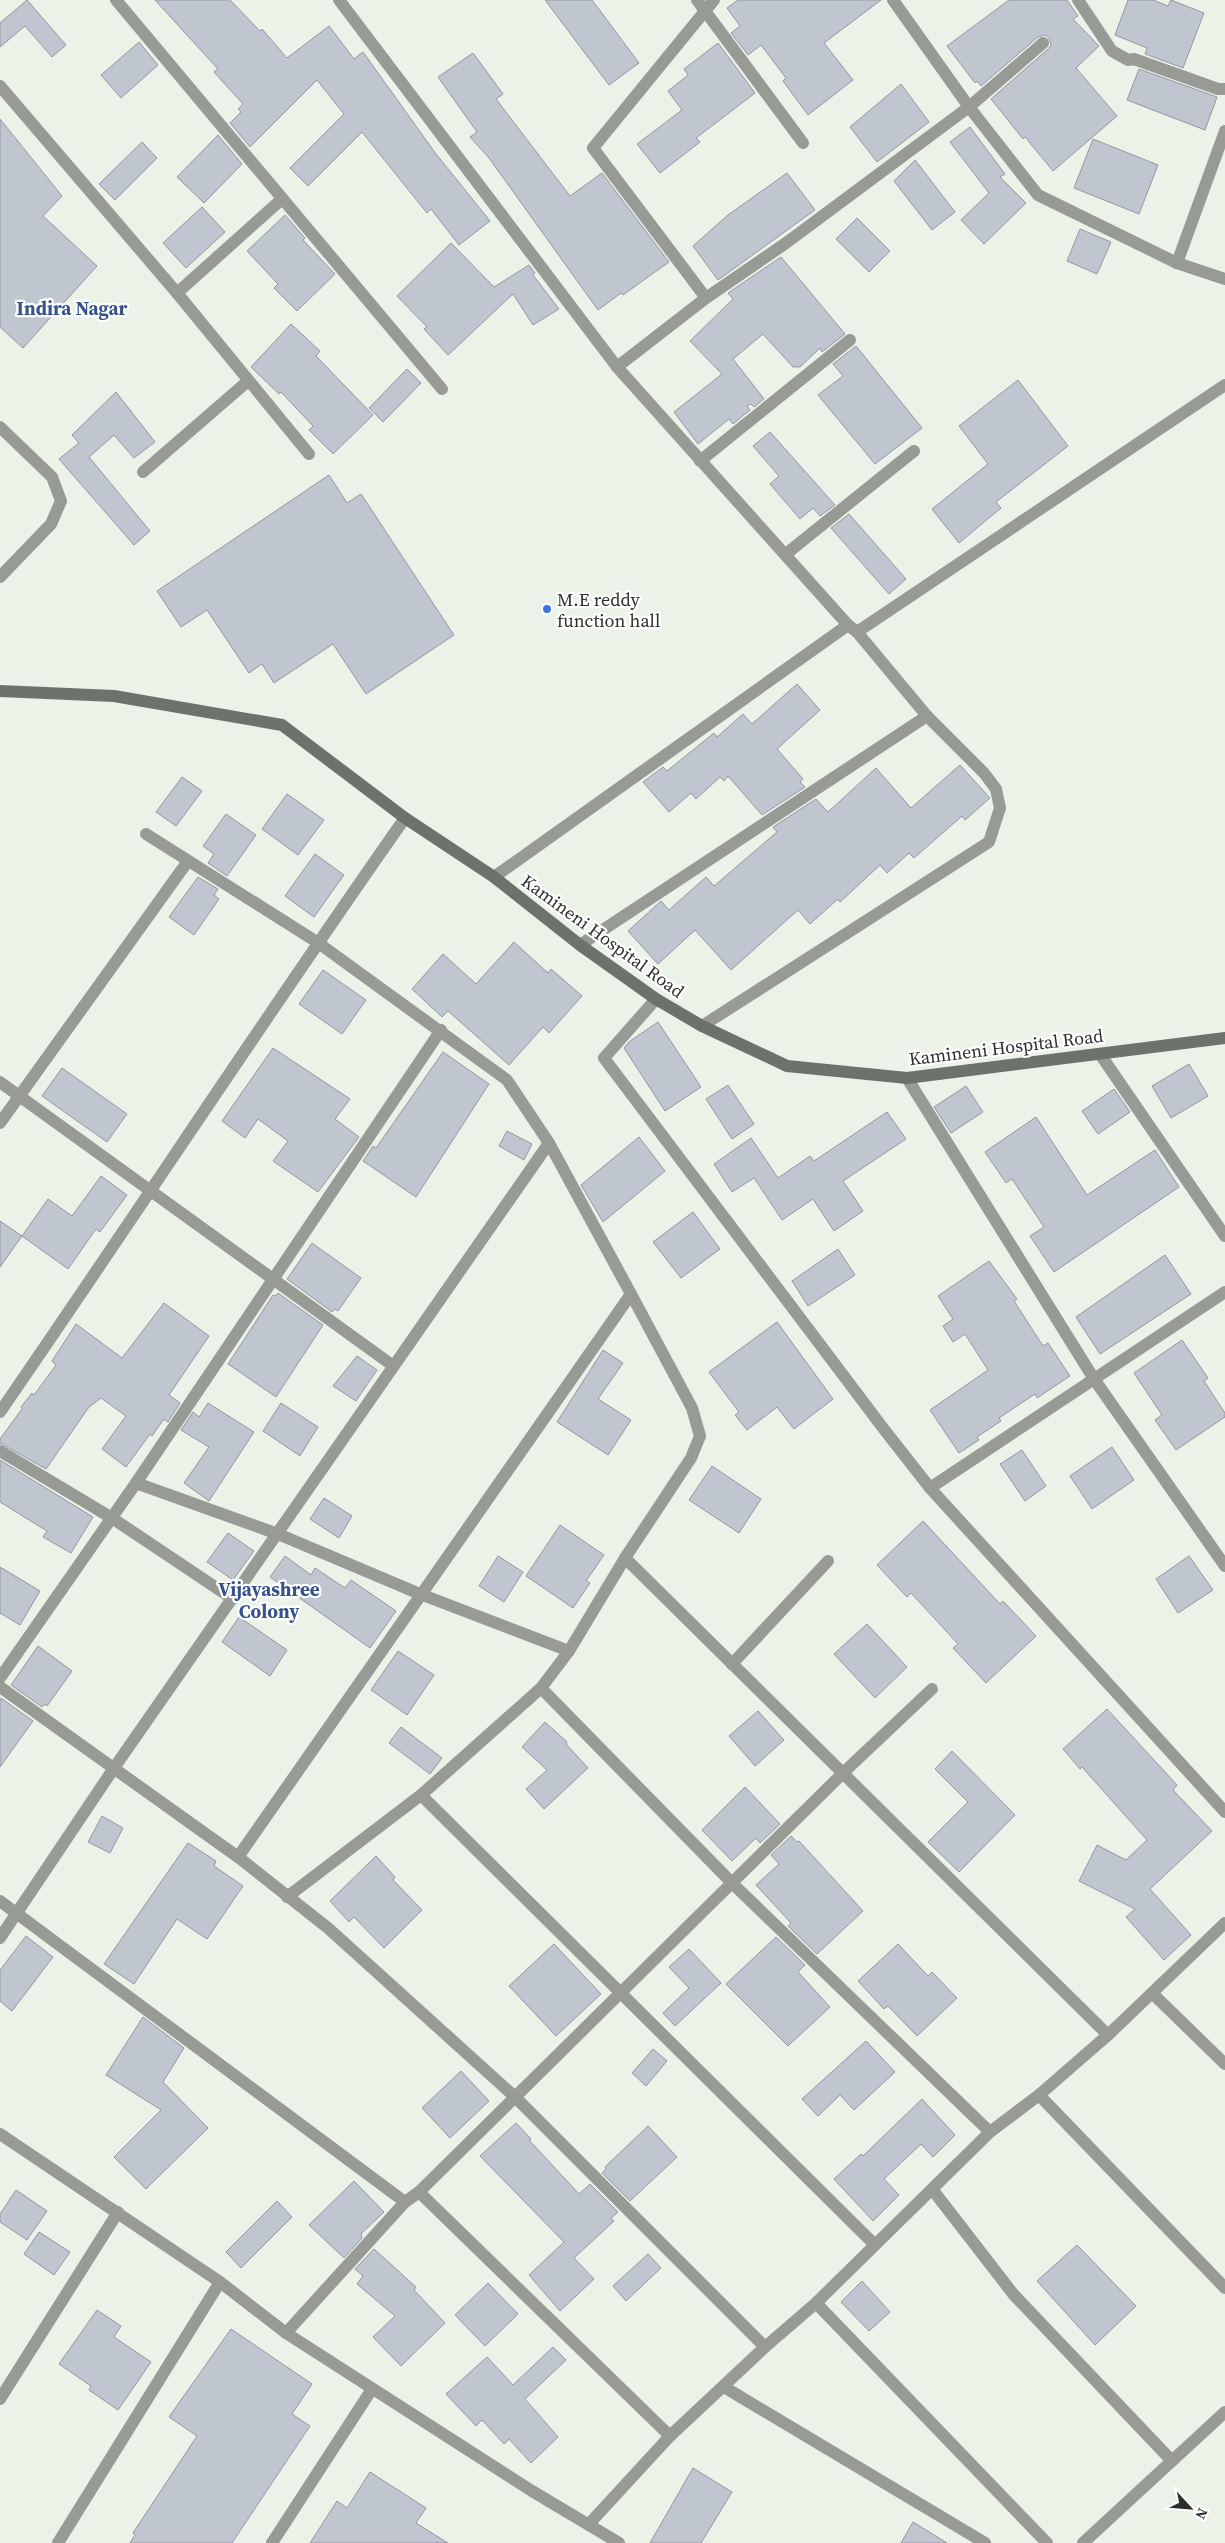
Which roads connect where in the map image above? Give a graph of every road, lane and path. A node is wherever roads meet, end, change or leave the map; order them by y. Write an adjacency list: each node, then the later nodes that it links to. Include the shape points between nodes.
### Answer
1 (116, 0): 14 (street)
2 (339, 0): 20 (street)
3 (697, 0): 7 (street)
4 (714, 0): 7 (street)
5 (893, 0): 11 (street)
6 (1078, 0): 10 (street, via 1112,50 1119,55)
7 (705, 11): 13 (street); 18 (street, via 593,148)
8 (1043, 43): 11 (street)
9 (0, 86): 17 (street)
10 (1225, 89)
11 (969, 107): 15 (street, via 1038,194); 18 (street, via 786,243)
12 (1225, 131): 15 (street)
13 (803, 143)
14 (282, 199): 17 (street); 23 (street)
15 (1177, 263): 16 (street)
16 (1225, 279)
17 (177, 293): 21 (street)
18 (706, 298): 20 (street)
19 (850, 340): 27 (street)
20 (617, 367): 27 (street)
21 (248, 381): 26 (street); 28 (street)
22 (1225, 385): 31 (street)
23 (442, 389)
24 (0, 427): 30 (street, via 52,477 61,501 51,524)
25 (914, 451): 29 (street)
26 (310, 454)
27 (700, 461): 29 (street)
28 (143, 472)
29 (786, 554): 31 (street)
30 (0, 577)
31 (853, 628): 33 (street); 37 (street)
32 (0, 691): 34 (street, Kamineni Hospital Road, via 114,696 282,725)
33 (927, 716): 39 (street); 41 (street, via 984,773 996,790 1000,808 989,842)
34 (404, 818): 37 (street, Kamineni Hospital Road); 38 (street)
35 (146, 834): 36 (street)
36 (188, 861): 38 (street); 47 (street)
37 (494, 877): 39 (street, Kamineni Hospital Road)
38 (317, 942): 42 (street); 50 (street)
39 (580, 945): 40 (street, Kamineni Hospital Road)
40 (656, 999): 41 (street, Kamineni Hospital Road); 60 (street, via 604,1058)
41 (702, 1026): 45 (street, Kamineni Hospital Road, via 787,1066)
42 (441, 1030): 49 (street, via 507,1080); 52 (street)
43 (1225, 1038): 44 (street, Kamineni Hospital Road)
44 (1100, 1054): 45 (street, Kamineni Hospital Road); 51 (street)
45 (908, 1078): 56 (street)
46 (0, 1082): 47 (street)
47 (18, 1096): 48 (street); 50 (street)
48 (0, 1123)
49 (548, 1143): 54 (street); 55 (street)
50 (151, 1192): 52 (street); 57 (street)
51 (1225, 1236)
52 (272, 1280): 55 (street); 59 (street)
53 (1225, 1292): 56 (street)
54 (631, 1294): 63 (street, via 692,1408 700,1436 691,1458); 66 (street)
55 (392, 1365): 62 (street)
56 (1094, 1379): 60 (street); 65 (street)
57 (0, 1412)
58 (0, 1451): 61 (street)
59 (136, 1483): 61 (street); 62 (street)
60 (930, 1488): 77 (street)
61 (112, 1518): 67 (street); 70 (street)
62 (278, 1534): 66 (street); 67 (street)
63 (625, 1558): 68 (street); 69 (street)
64 (828, 1561): 69 (street)
65 (1225, 1566)
66 (420, 1594): 68 (street); 78 (street)
67 (233, 1599): 74 (street)
68 (569, 1651): 72 (street)
69 (732, 1664): 75 (street)
70 (0, 1678)
71 (0, 1687): 74 (street)
72 (541, 1688): 76 (street); 79 (street)
73 (932, 1689): 75 (street)
74 (114, 1768): 78 (street); 82 (street)
75 (843, 1773): 79 (street); 87 (street)
76 (420, 1795): 80 (street); 85 (street)
77 (1225, 1812)
78 (238, 1857): 80 (street)
79 (733, 1884): 85 (street); 91 (street)
80 (287, 1897): 90 (street, via 328,1928)
81 (0, 1901): 82 (street)
82 (18, 1913): 84 (street); 95 (street)
83 (1225, 1923): 86 (street)
84 (0, 1938)
85 (622, 1992): 90 (street); 97 (street)
86 (1152, 1993): 87 (street); 88 (street)
87 (1108, 2035): 89 (street)
88 (1225, 2064)
89 (1039, 2095): 91 (street); 99 (street)
90 (515, 2097): 94 (street); 102 (street)
91 (990, 2132): 93 (street)
92 (2, 2139): 96 (street)
93 (932, 2189): 97 (street); 108 (street, via 1014,2295)
94 (419, 2192): 95 (street); 107 (street)
95 (405, 2202): 101 (street)
96 (118, 2212): 98 (street); 105 (street)
97 (875, 2245): 100 (street)
98 (220, 2282): 101 (street); 110 (street)
99 (1225, 2288)
100 (816, 2303): 102 (street); 114 (street)
101 (286, 2333): 104 (street)
102 (765, 2347): 103 (street)
103 (724, 2387): 107 (street); 113 (street)
104 (372, 2389): 109 (street); 111 (street)
105 (0, 2399)
106 (1225, 2412): 108 (street)
107 (670, 2436): 109 (street)
108 (1172, 2461): 115 (street)
109 (589, 2524): 112 (street)
110 (58, 2543)
111 (272, 2543)
112 (619, 2543)
113 (985, 2543)
114 (1047, 2543)
115 (1083, 2543)

